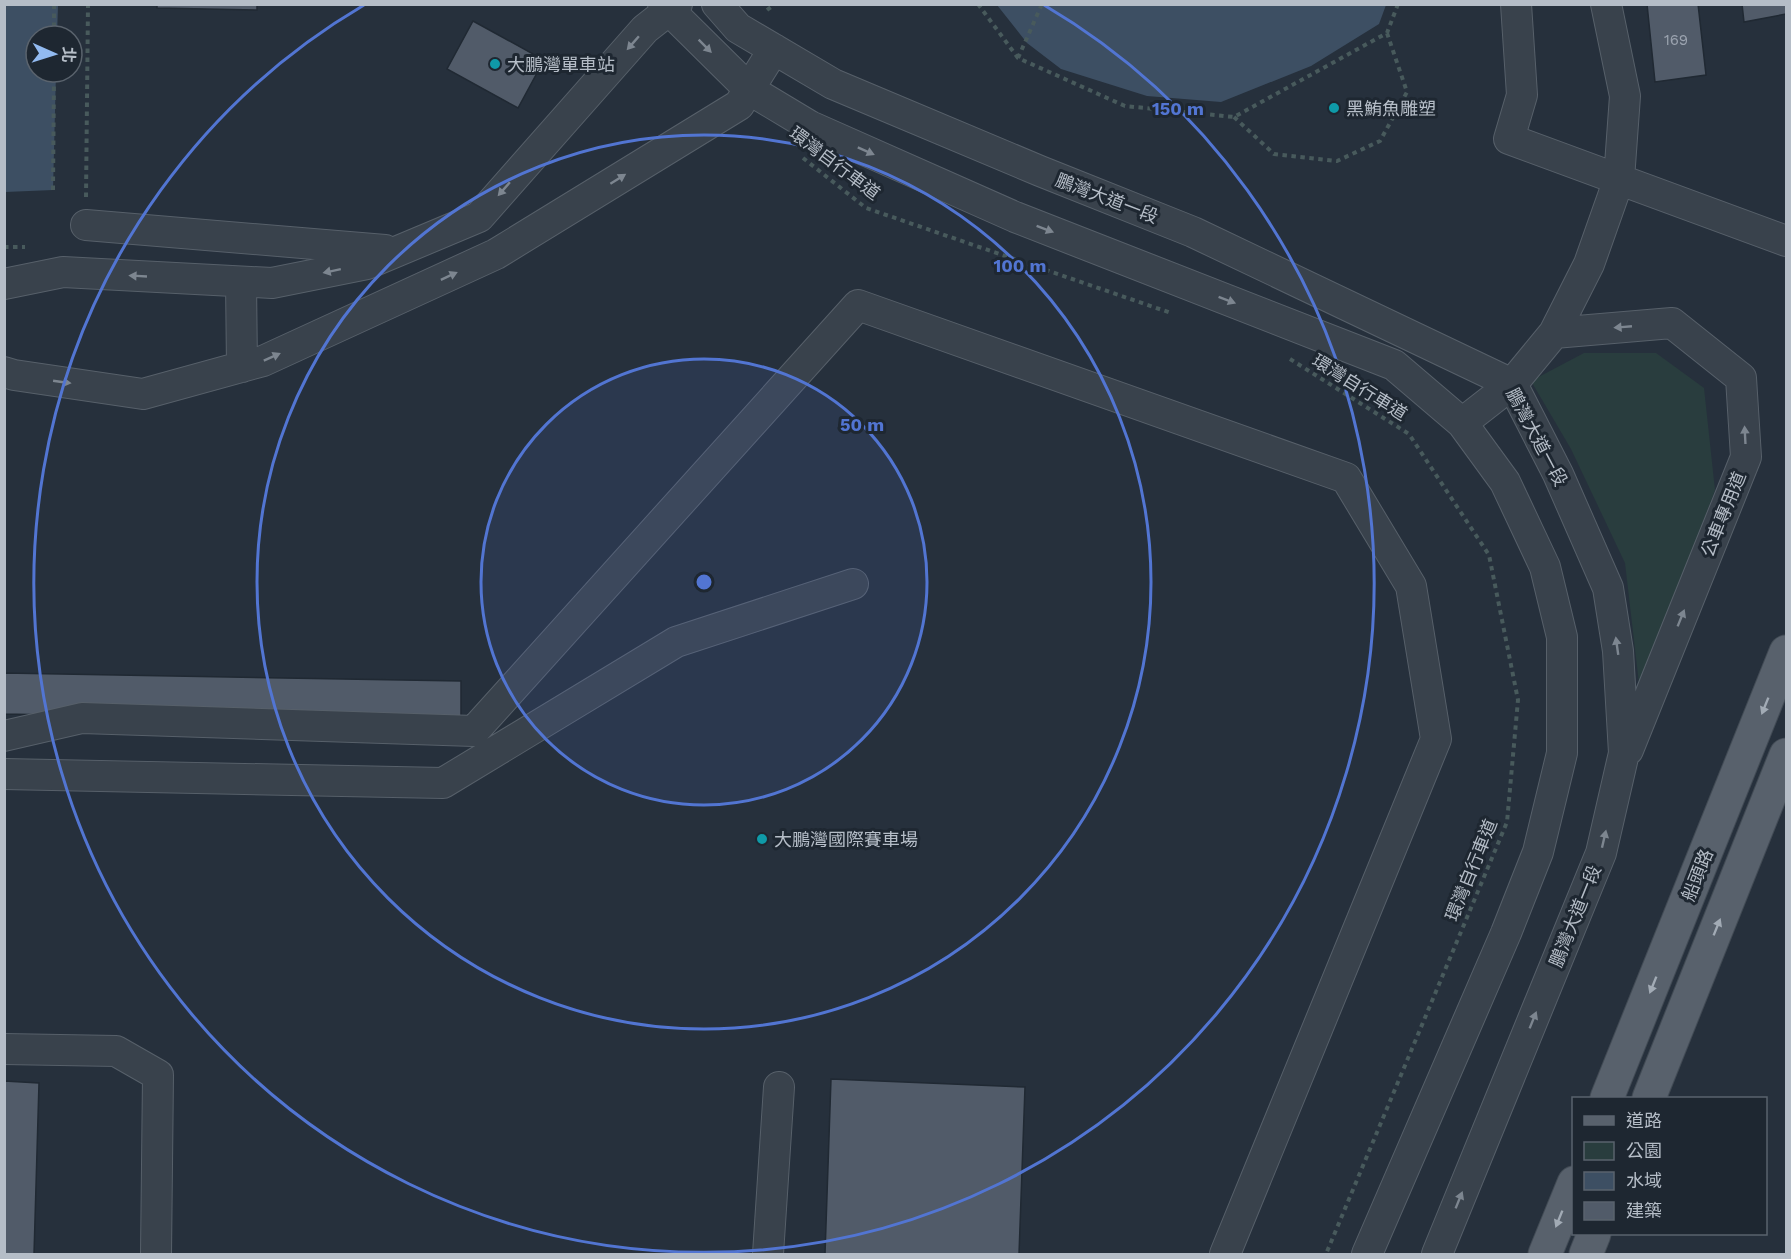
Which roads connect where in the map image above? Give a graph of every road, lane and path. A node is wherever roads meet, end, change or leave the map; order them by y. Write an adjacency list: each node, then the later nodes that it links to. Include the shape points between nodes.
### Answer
1 (54, 4): 10 (path)
2 (88, 4): 20 (path)
3 (717, 4): 12 (street, 鵬灣大道一段, via 738,28)
4 (978, 4): 13 (path)
5 (1042, 4): 13 (path)
6 (1398, 4): 11 (path)
7 (1516, 4): 18 (street, via 1522,95 1509,139)
8 (1606, 4): 18 (street, via 1625,96)
9 (670, 7): 15 (street, one-way to 15); 24 (street, one-way to 24, via 645,29 479,217)
10 (54, 24)
11 (1387, 33): 16 (path); 16 (path, via 1407,92 1380,141 1337,160 1274,154)
12 (774, 49): 15 (street); 32 (street, 鵬灣大道一段, via 833,84 1194,232)
13 (1018, 58): 16 (path, via 1125,106)
14 (54, 84): 19 (path)
15 (750, 90): 30 (street, one-way to 15, via 263,361 496,254 739,105); 33 (street, one-way to 33, via 810,126 1015,217 1394,365)
16 (1234, 117)
17 (795, 151): 27 (path, 環灣自行車道, via 866,208)
18 (1619, 180): 21 (street); 28 (street, via 1589,264)
19 (53, 190)
20 (86, 225): 24 (street)
21 (1786, 241)
22 (28, 247): 23 (path)
23 (4, 248)
24 (397, 251): 25 (street, one-way to 25, via 367,264 272,283)
25 (241, 282): 26 (street, one-way to 26, via 63,272); 30 (street)
26 (4, 284)
27 (1172, 313)
28 (1554, 333): 32 (street); 38 (street, 公車專用道, one-way to 28, via 1746,457 1741,378 1672,323)
29 (1283, 354): 51 (path, 環灣自行車道, via 1409,434 1489,555 1518,700 1507,822)
30 (242, 367): 31 (street, one-way to 30, via 143,394)
31 (4, 372)
32 (1512, 384): 33 (street); 38 (street, 鵬灣大道一段, one-way to 32, via 1624,753 1618,651 1608,588 1558,474)
33 (1462, 423): 52 (street, via 1505,483 1545,567 1562,638 1562,753 1539,852)
34 (853, 584): 39 (street, via 676,642 443,783)
35 (1786, 652): 40 (main road, 船頭路, one-way to 40)
36 (4, 736): 50 (street, via 81,718 474,731 858,305 1346,478 1411,586 1436,739)
37 (1786, 755): 41 (main road, one-way to 37)
38 (1620, 770): 53 (street, 鵬灣大道一段, one-way to 38, via 1601,853)
39 (4, 774)
40 (1665, 954): 41 (main road); 44 (main road, 船頭路, one-way to 44)
41 (1701, 968): 45 (main road)
42 (4, 1049): 48 (street, via 116,1051 158,1076)
43 (778, 1087): 49 (street)
44 (1607, 1097)
45 (1648, 1097)
46 (1572, 1188): 54 (main road, one-way to 54)
47 (1593, 1235): 55 (main road)
48 (156, 1254)
49 (768, 1254)
50 (1225, 1254)
51 (1326, 1254)
52 (1367, 1254)
53 (1437, 1254)
54 (1545, 1254)
55 (1586, 1254)

